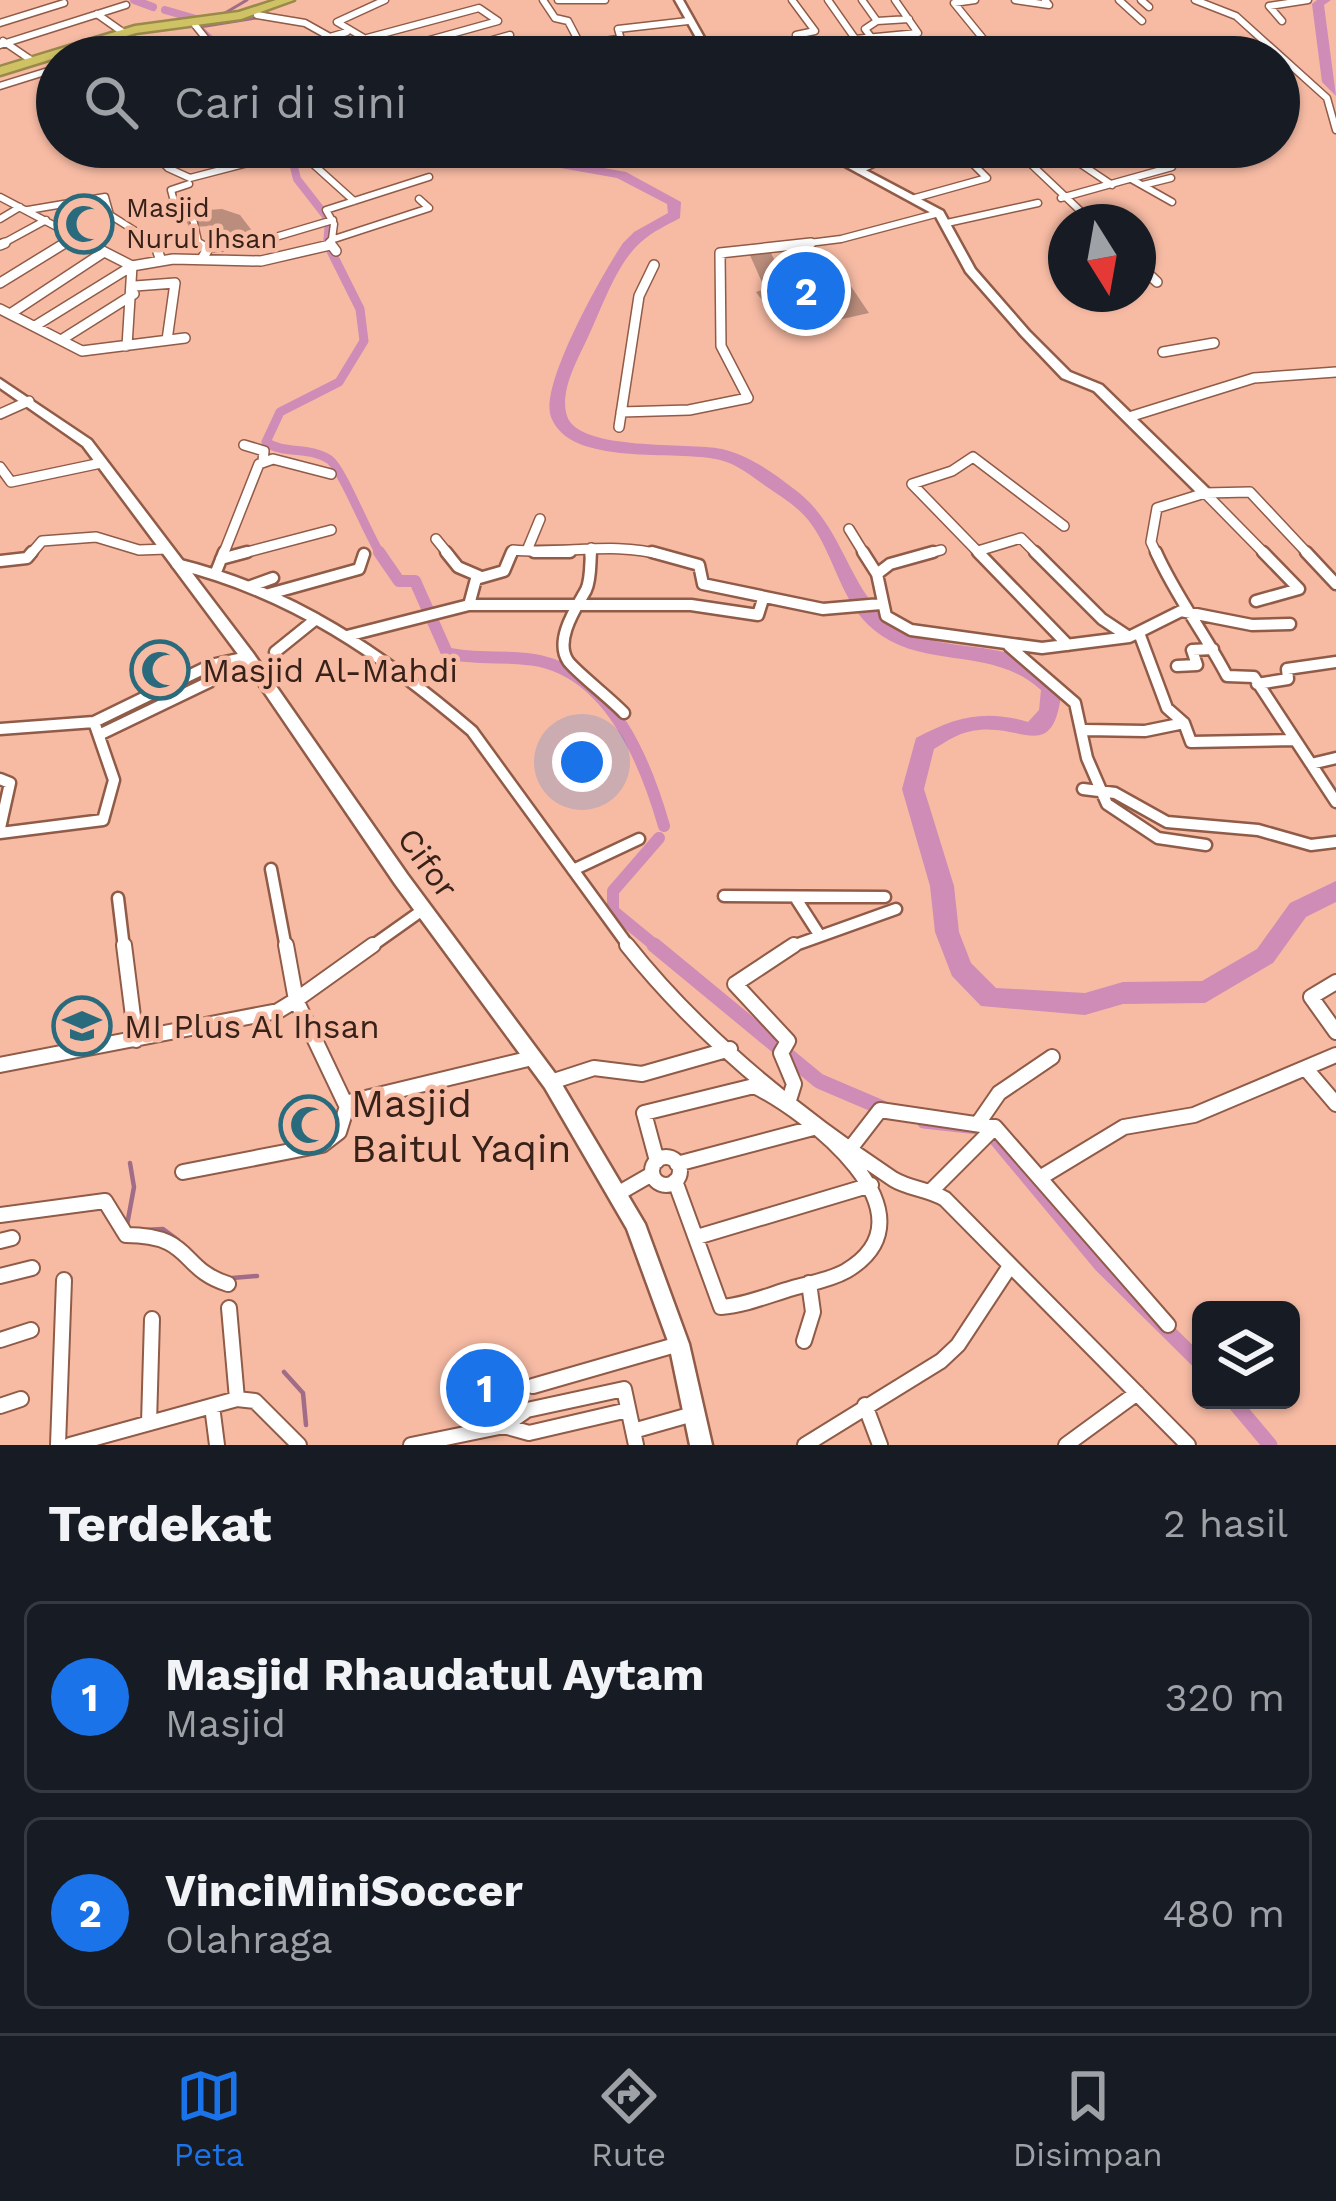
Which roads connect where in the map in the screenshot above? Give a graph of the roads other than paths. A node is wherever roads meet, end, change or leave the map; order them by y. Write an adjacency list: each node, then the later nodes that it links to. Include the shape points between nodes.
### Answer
1 (298, 0): 19 (highway)
2 (385, 0): 25 (street)
3 (544, 0): 44 (street)
4 (558, 0): 5 (street)
5 (604, 0)
6 (679, 0): 27 (street)
7 (792, 0): 47 (street, via 815,31)
8 (828, 0): 48 (street)
9 (862, 0): 28 (street)
10 (895, 0): 26 (street)
11 (974, 0): 51 (street, via 954,4)
12 (1015, 0): 13 (street, via 1047,6)
13 (1045, 0)
14 (1119, 0): 30 (street)
15 (1142, 0): 21 (street)
16 (1195, 0): 52 (street, via 1233,13)
17 (1308, 0): 29 (street, via 1269,6)
18 (64, 3): 31 (street)
19 (281, 4): 23 (highway); 32 (highway)
20 (126, 5): 22 (street)
21 (1149, 7)
22 (97, 14): 37 (street); 53 (street)
23 (257, 15): 32 (highway); 34 (street)
24 (390, 17): 33 (street)
25 (344, 19): 34 (street); 40 (street)
26 (909, 19): 28 (street); 36 (street, via 919,32)
27 (688, 21): 45 (street, via 621,27); 46 (street)
28 (877, 21): 49 (street, via 866,29)
29 (1282, 21)
30 (1142, 22)
31 (0, 23)
32 (198, 24): 37 (highway); 38 (street)
33 (402, 28): 41 (street); 42 (street, via 479,8 498,21)
34 (339, 35): 39 (street)
35 (510, 35): 43 (street)
36 (904, 35): 50 (street)
37 (116, 36)
38 (205, 36)
39 (342, 36)
40 (365, 36)
41 (375, 36)
42 (450, 36)
43 (506, 36)
44 (576, 36)
45 (619, 36)
46 (698, 36)
47 (797, 36)
48 (853, 36)
49 (870, 36)
50 (893, 36)
51 (981, 36)
52 (1260, 36)
53 (2, 43): 54 (street)
54 (36, 63)
55 (36, 66): 58 (highway)
56 (36, 67): 59 (street)
57 (1300, 73): 60 (street, via 1327,98)
58 (0, 74)
59 (0, 86)
60 (1336, 130)
61 (169, 168): 72 (street)
62 (243, 168): 72 (street)
63 (317, 168): 80 (street)
64 (856, 168): 69 (street)
65 (865, 168): 69 (street)
66 (977, 168): 76 (street, via 987,178)
67 (1034, 168): 77 (street)
68 (1087, 168): 73 (street)
69 (860, 170): 76 (street)
70 (429, 177): 80 (street)
71 (1133, 180): 73 (street); 74 (street); 74 (street, via 1172,172)
72 (192, 185): 95 (street, via 171,190 176,209 194,219 197,245)
73 (1112, 185): 77 (street)
74 (1143, 185): 81 (street)
75 (0, 196): 84 (street)
76 (915, 198): 87 (street)
77 (1061, 198): 83 (street)
78 (418, 199): 94 (street, via 429,208)
79 (317, 200): 85 (street)
80 (354, 201): 85 (street)
81 (1172, 202)
82 (1038, 203): 87 (street)
83 (1069, 204)
84 (24, 209): 86 (street, via 100,197); 88 (street); 89 (street)
85 (326, 210): 90 (street)
86 (108, 213): 91 (street); 98 (street, via 159,245)
87 (943, 218): 118 (street, via 720,253 721,346 748,398); 120 (street, via 970,270 1025,334 1066,375 1090,382)
88 (0, 219)
89 (46, 220): 91 (street); 93 (street)
90 (330, 221): 94 (street); 95 (street, via 265,244)
91 (61, 227): 92 (street)
92 (76, 236): 96 (street); 102 (street)
93 (0, 245)
94 (332, 245): 97 (street, via 270,260)
95 (206, 248): 97 (street)
96 (104, 252): 101 (street); 105 (street)
97 (202, 259): 98 (street)
98 (160, 261): 101 (street)
99 (0, 265): 102 (street)
100 (654, 265): 118 (street, via 639,296)
101 (132, 266): 104 (street); 106 (street)
102 (18, 270): 103 (street)
103 (0, 280)
104 (134, 290): 107 (street); 109 (street); 110 (street, via 175,284)
105 (5, 312): 106 (street)
106 (35, 326): 109 (street)
107 (129, 332): 112 (street); 113 (street)
108 (185, 338): 110 (street)
109 (61, 340): 113 (street, via 82,351)
110 (167, 340): 112 (street)
111 (1214, 343): 114 (street)
112 (127, 346): 113 (street)
113 (103, 349)
114 (1163, 352)
115 (1336, 372): 120 (street, via 1255,378)
116 (2, 385): 117 (street, Cifor)
117 (29, 401): 119 (street); 124 (street, Cifor, via 87,443)
118 (621, 412): 121 (street)
119 (0, 414)
120 (1129, 417): 127 (street)
121 (620, 428)
122 (244, 446): 123 (street, via 264,451)
123 (262, 461): 126 (street); 140 (street)
124 (101, 463): 125 (street, via 11,482); 138 (street, Cifor)
125 (0, 467)
126 (332, 474)
127 (1205, 493): 144 (street, via 1250,492); 148 (street, via 1299,589); 152 (street, via 1157,508 1151,542)
128 (540, 519): 133 (street)
129 (1064, 526): 136 (street, via 973,457 912,484)
130 (331, 530): 140 (street)
131 (849, 530): 141 (street)
132 (436, 539): 142 (street, via 458,567)
133 (528, 548): 134 (street, via 559,555); 142 (street, via 513,550 502,573)
134 (591, 548): 147 (street, via 647,549 702,566 706,586); 149 (street, via 588,587)
135 (941, 550): 141 (street)
136 (978, 551): 155 (street, via 1021,538 1102,619); 158 (street)
137 (364, 554): 146 (street, via 359,569)
138 (172, 556): 139 (street, via 88,536 39,542 27,558); 140 (street); 161 (street, Cifor)
139 (0, 561)
140 (219, 566): 145 (street)
141 (877, 574): 150 (street)
142 (479, 575): 151 (street)
143 (273, 578): 145 (street)
144 (1336, 584)
145 (251, 586): 146 (street)
146 (269, 594): 153 (street)
147 (763, 598): 149 (street, via 758,615); 150 (street, via 824,609)
148 (1256, 601)
149 (574, 604): 151 (street); 166 (street, via 566,658)
150 (881, 604): 157 (street, via 903,628)
151 (469, 605): 156 (street)
152 (1190, 611): 154 (street); 155 (street, via 1164,615); 159 (street)
153 (316, 619): 156 (street); 160 (street)
154 (1290, 624)
155 (1134, 635): 158 (street); 168 (street, via 1167,708)
156 (347, 637): 184 (street, via 472,731)
157 (1007, 644): 158 (street); 170 (street, via 1076,703)
158 (1068, 645)
159 (1214, 649): 164 (street, via 1192,650 1197,665); 165 (street, via 1227,676)
160 (274, 652)
161 (248, 657): 163 (street); 189 (street, Cifor)
162 (1336, 662): 165 (street, via 1287,669 1288,679)
163 (224, 666): 167 (street, via 211,665); 171 (street, via 209,682)
164 (1177, 667)
165 (1257, 684): 172 (street)
166 (624, 713)
167 (94, 722): 169 (street); 171 (street)
168 (1184, 723): 170 (street); 172 (street, via 1191,742)
169 (0, 729)
170 (1085, 730): 176 (street)
171 (101, 734): 179 (street, via 114,780 103,820)
172 (1295, 740): 174 (street)
173 (1336, 758): 174 (street)
174 (1312, 764): 178 (street)
175 (0, 779): 179 (street, via 10,783)
176 (1101, 788): 177 (street); 181 (street, via 1167,822); 182 (street, via 1107,804 1139,830)
177 (1083, 790)
178 (1336, 802)
179 (0, 830)
180 (639, 839): 184 (street)
181 (1336, 842)
182 (1205, 845)
183 (271, 869): 193 (street)
184 (573, 870): 196 (street, via 646,971)
185 (724, 896): 186 (street)
186 (795, 897): 187 (street); 191 (street)
187 (885, 897)
188 (118, 898): 195 (street)
189 (424, 909): 193 (street); 199 (street, Cifor)
190 (896, 909): 191 (street)
191 (820, 936): 203 (street, via 747,970 735,984 788,1041 781,1053 794,1084)
192 (1336, 982): 194 (street, via 1311,997)
193 (296, 1000): 195 (street, via 278,1011); 204 (street)
194 (1336, 1032)
195 (136, 1040): 200 (street)
196 (730, 1049): 202 (street, via 643,1074 594,1068); 203 (street)
197 (1336, 1054): 201 (street)
198 (1052, 1057): 207 (street, via 999,1093)
199 (532, 1058): 202 (street, Cifor); 204 (street)
200 (0, 1064)
201 (1307, 1070): 205 (street); 212 (street, via 1194,1115 1124,1127)
202 (551, 1082): 215 (street, Cifor)
203 (790, 1096): 208 (street)
204 (348, 1103): 210 (street, via 339,1132 322,1144)
205 (1336, 1104)
206 (817, 1127): 209 (street, via 765,1091 743,1087 644,1113); 211 (street); 213 (street)
207 (988, 1128): 208 (street, via 880,1110); 212 (street); 214 (street)
208 (854, 1145): 214 (street, via 897,1182)
209 (654, 1168): 211 (street); 211 (street); 215 (street)
210 (183, 1172)
211 (678, 1175): 217 (street)
212 (1043, 1176): 226 (street)
213 (872, 1185): 217 (street); 222 (street, via 873,1240 855,1264)
214 (932, 1189): 218 (street)
215 (619, 1193): 230 (street, Cifor)
216 (0, 1215): 223 (street, via 105,1201 126,1235 171,1237 203,1273)
217 (698, 1237): 222 (street, via 721,1307)
218 (1010, 1266): 232 (street); 236 (street, via 958,1345 914,1382)
219 (32, 1268): 220 (street)
220 (0, 1276)
221 (64, 1280): 245 (street)
222 (809, 1282): 229 (street, via 813,1312)
223 (228, 1284)
224 (230, 1308): 234 (street)
225 (152, 1319): 243 (street)
226 (1168, 1325)
227 (31, 1330): 228 (street)
228 (0, 1340)
229 (804, 1341)
230 (679, 1344): 231 (street); 240 (street, Cifor)
231 (532, 1386)
232 (1137, 1393): 253 (street); 254 (street)
233 (21, 1399): 237 (street)
234 (237, 1399): 238 (street); 248 (street, via 255,1402)
235 (578, 1399): 239 (street, via 624,1389); 241 (street); 242 (street, via 527,1410)
236 (866, 1405): 251 (street); 252 (street)
237 (0, 1406)
238 (212, 1406): 243 (street); 247 (street)
239 (628, 1410): 241 (street); 244 (street)
240 (693, 1414): 244 (street); 250 (street, Cifor)
241 (582, 1420): 242 (street, via 529,1433)
242 (505, 1426): 249 (street)
243 (140, 1432): 246 (street)
244 (635, 1438)
245 (58, 1445)
246 (70, 1445)
247 (218, 1445)
248 (299, 1445)
249 (411, 1445)
250 (701, 1445)
251 (805, 1445)
252 (880, 1445)
253 (1066, 1445)
254 (1188, 1445)

